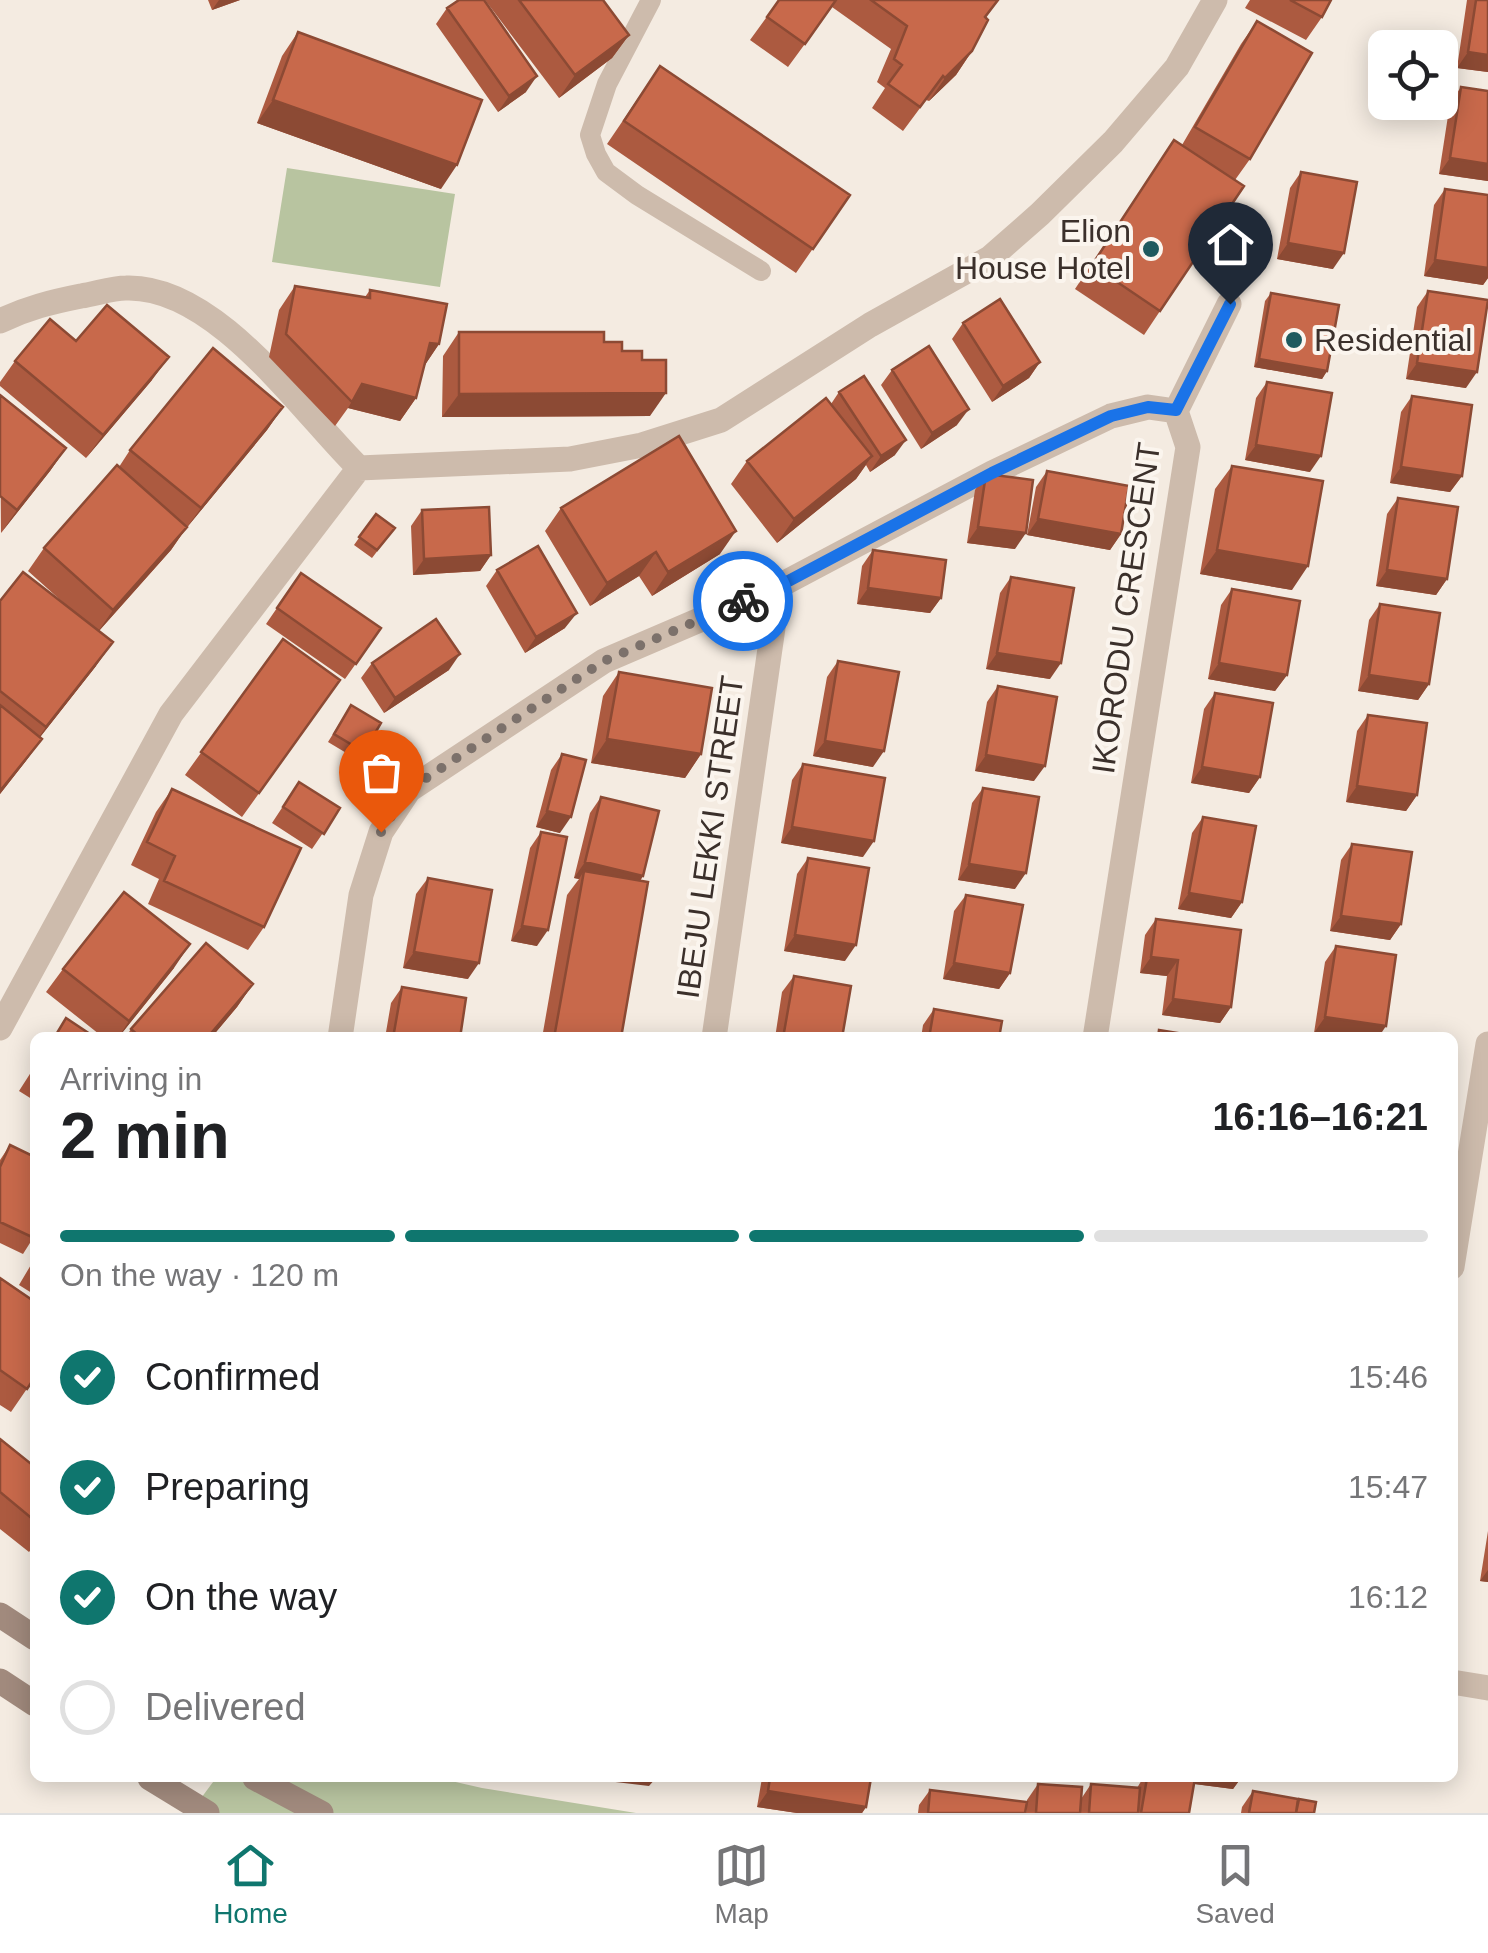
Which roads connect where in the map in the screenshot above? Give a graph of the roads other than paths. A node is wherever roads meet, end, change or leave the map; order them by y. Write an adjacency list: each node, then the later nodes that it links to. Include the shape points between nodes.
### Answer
1 (651, 0): 3 (lane, via 607,84 590,135 596,154 606,172 637,195)
2 (1215, 0): 7 (street, via 1177,67 1113,142 990,258 721,420 570,459)
3 (761, 272)
4 (1230, 304): 6 (street)
5 (0, 322): 7 (street, via 32,306 128,287 184,300 260,359)
6 (1176, 410): 8 (street, IKORODU CRESCENT, via 1148,407 1111,416); 12 (street, IKORODU CRESCENT, via 1188,446)
7 (359, 468): 9 (street, via 172,714)
8 (779, 586): 10 (street, IKORODU CRESCENT, via 604,661 408,790 381,832 361,895); 11 (street, IBEJU LEKKI STREET)
9 (0, 1028)
10 (341, 1032)
11 (715, 1032)
12 (1096, 1032)
13 (1488, 1044): 14 (street)
14 (1458, 1230)
15 (0, 1615): 16 (main road)
16 (30, 1635)
17 (0, 1681): 20 (main road)
18 (1458, 1683): 19 (street)
19 (1488, 1688)
20 (30, 1701)
21 (157, 1782): 23 (main road)
22 (263, 1782): 24 (main road)
23 (207, 1813)
24 (321, 1813)

